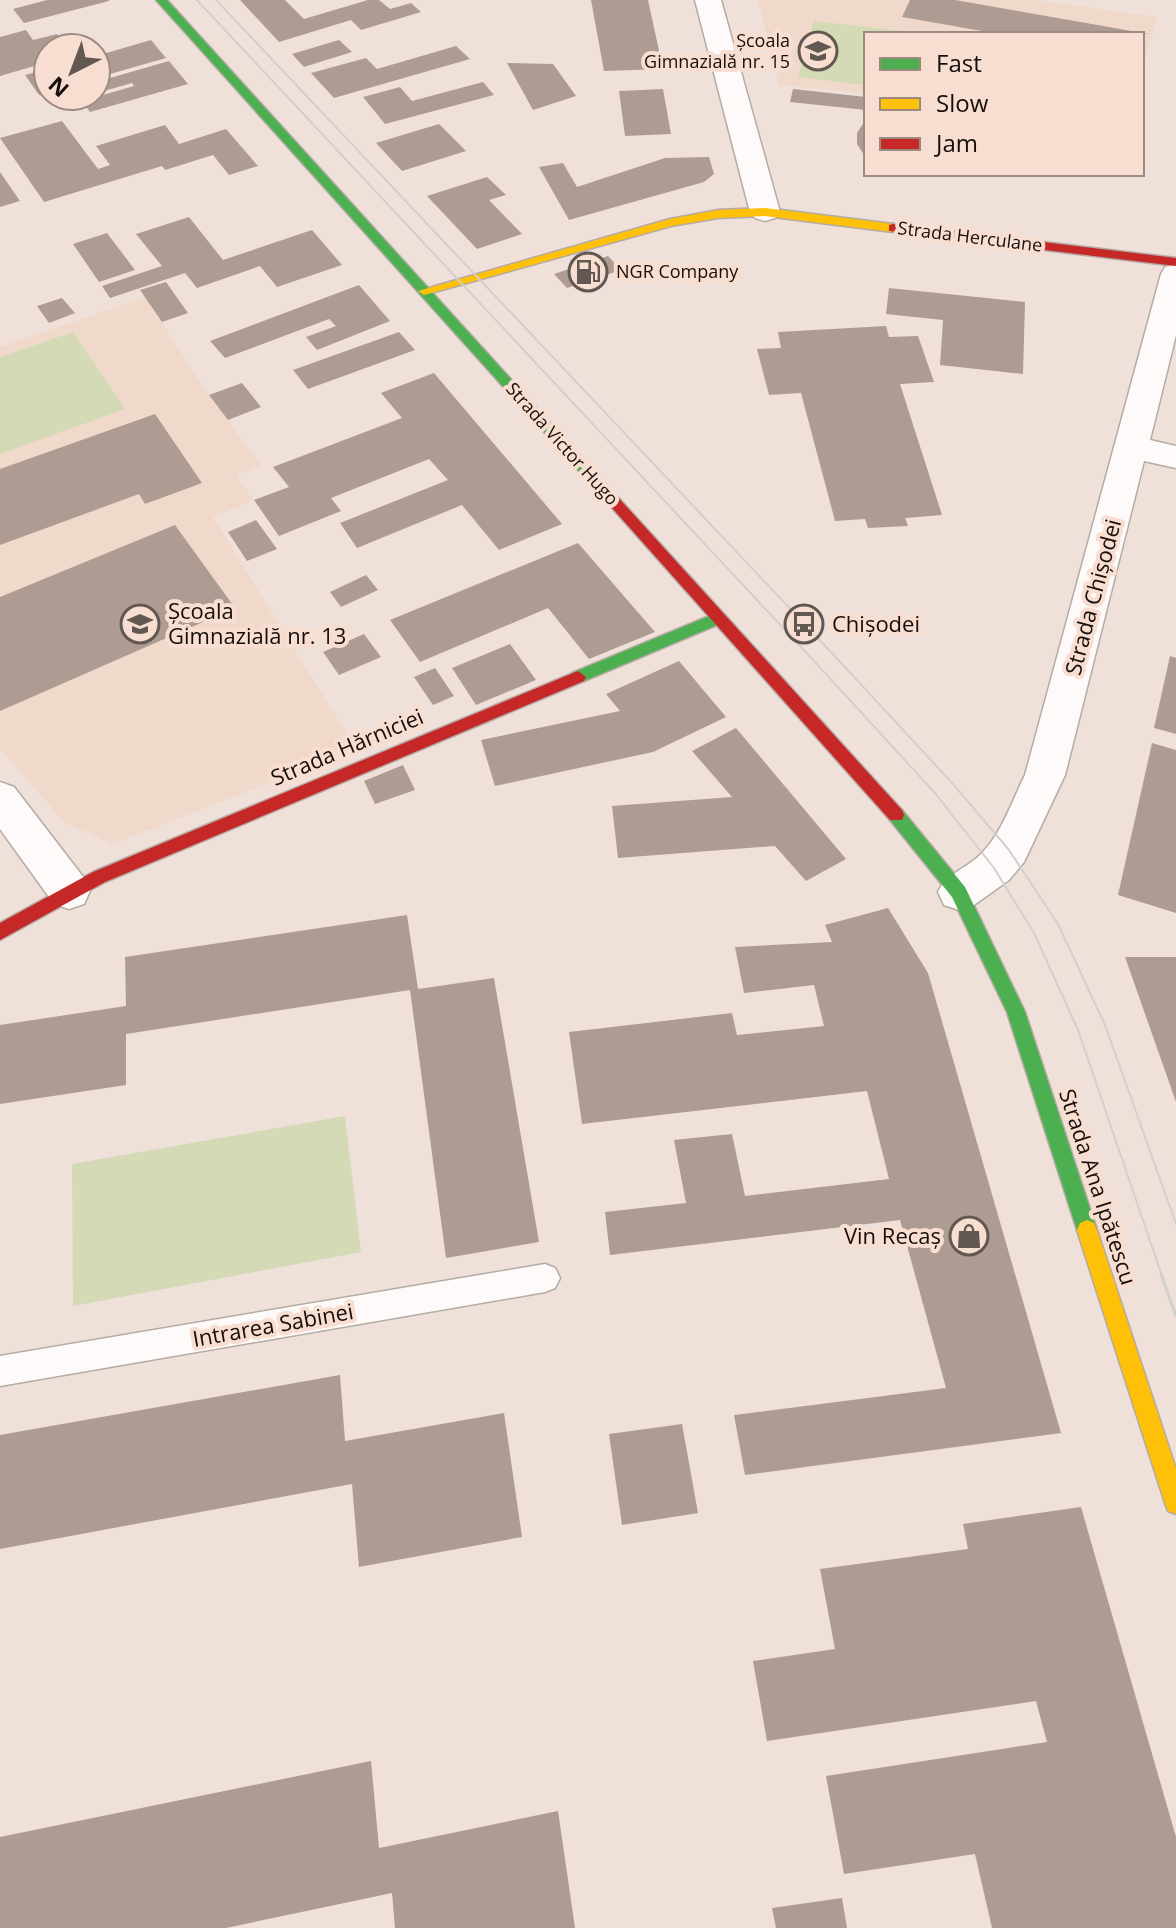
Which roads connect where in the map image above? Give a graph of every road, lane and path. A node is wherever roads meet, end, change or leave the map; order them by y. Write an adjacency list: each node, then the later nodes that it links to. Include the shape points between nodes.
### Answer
1 (161, 0): 6 (street, Strada Victor Hugo)
2 (708, 0): 3 (street)
3 (765, 212): 4 (street, Strada Herculane); 6 (street, Strada Herculane, via 670,223)
4 (1176, 262)
5 (1176, 274): 7 (street, Strada Chișodei)
6 (424, 291): 9 (street, Strada Victor Hugo)
7 (1132, 447): 8 (street); 12 (street, Strada Chișodei, via 1045,775 1009,850 994,868)
8 (1176, 457)
9 (719, 618): 11 (street, Strada Hărniciei); 12 (street, Strada Victor Hugo)
10 (0, 798): 11 (street)
11 (69, 891): 13 (street, Strada Hărniciei)
12 (959, 892): 16 (street, Strada Ana Ipătescu, via 1016,1012)
13 (0, 932)
14 (545, 1278): 15 (lane, Intrarea Sabinei)
15 (0, 1371)
16 (1176, 1503)

